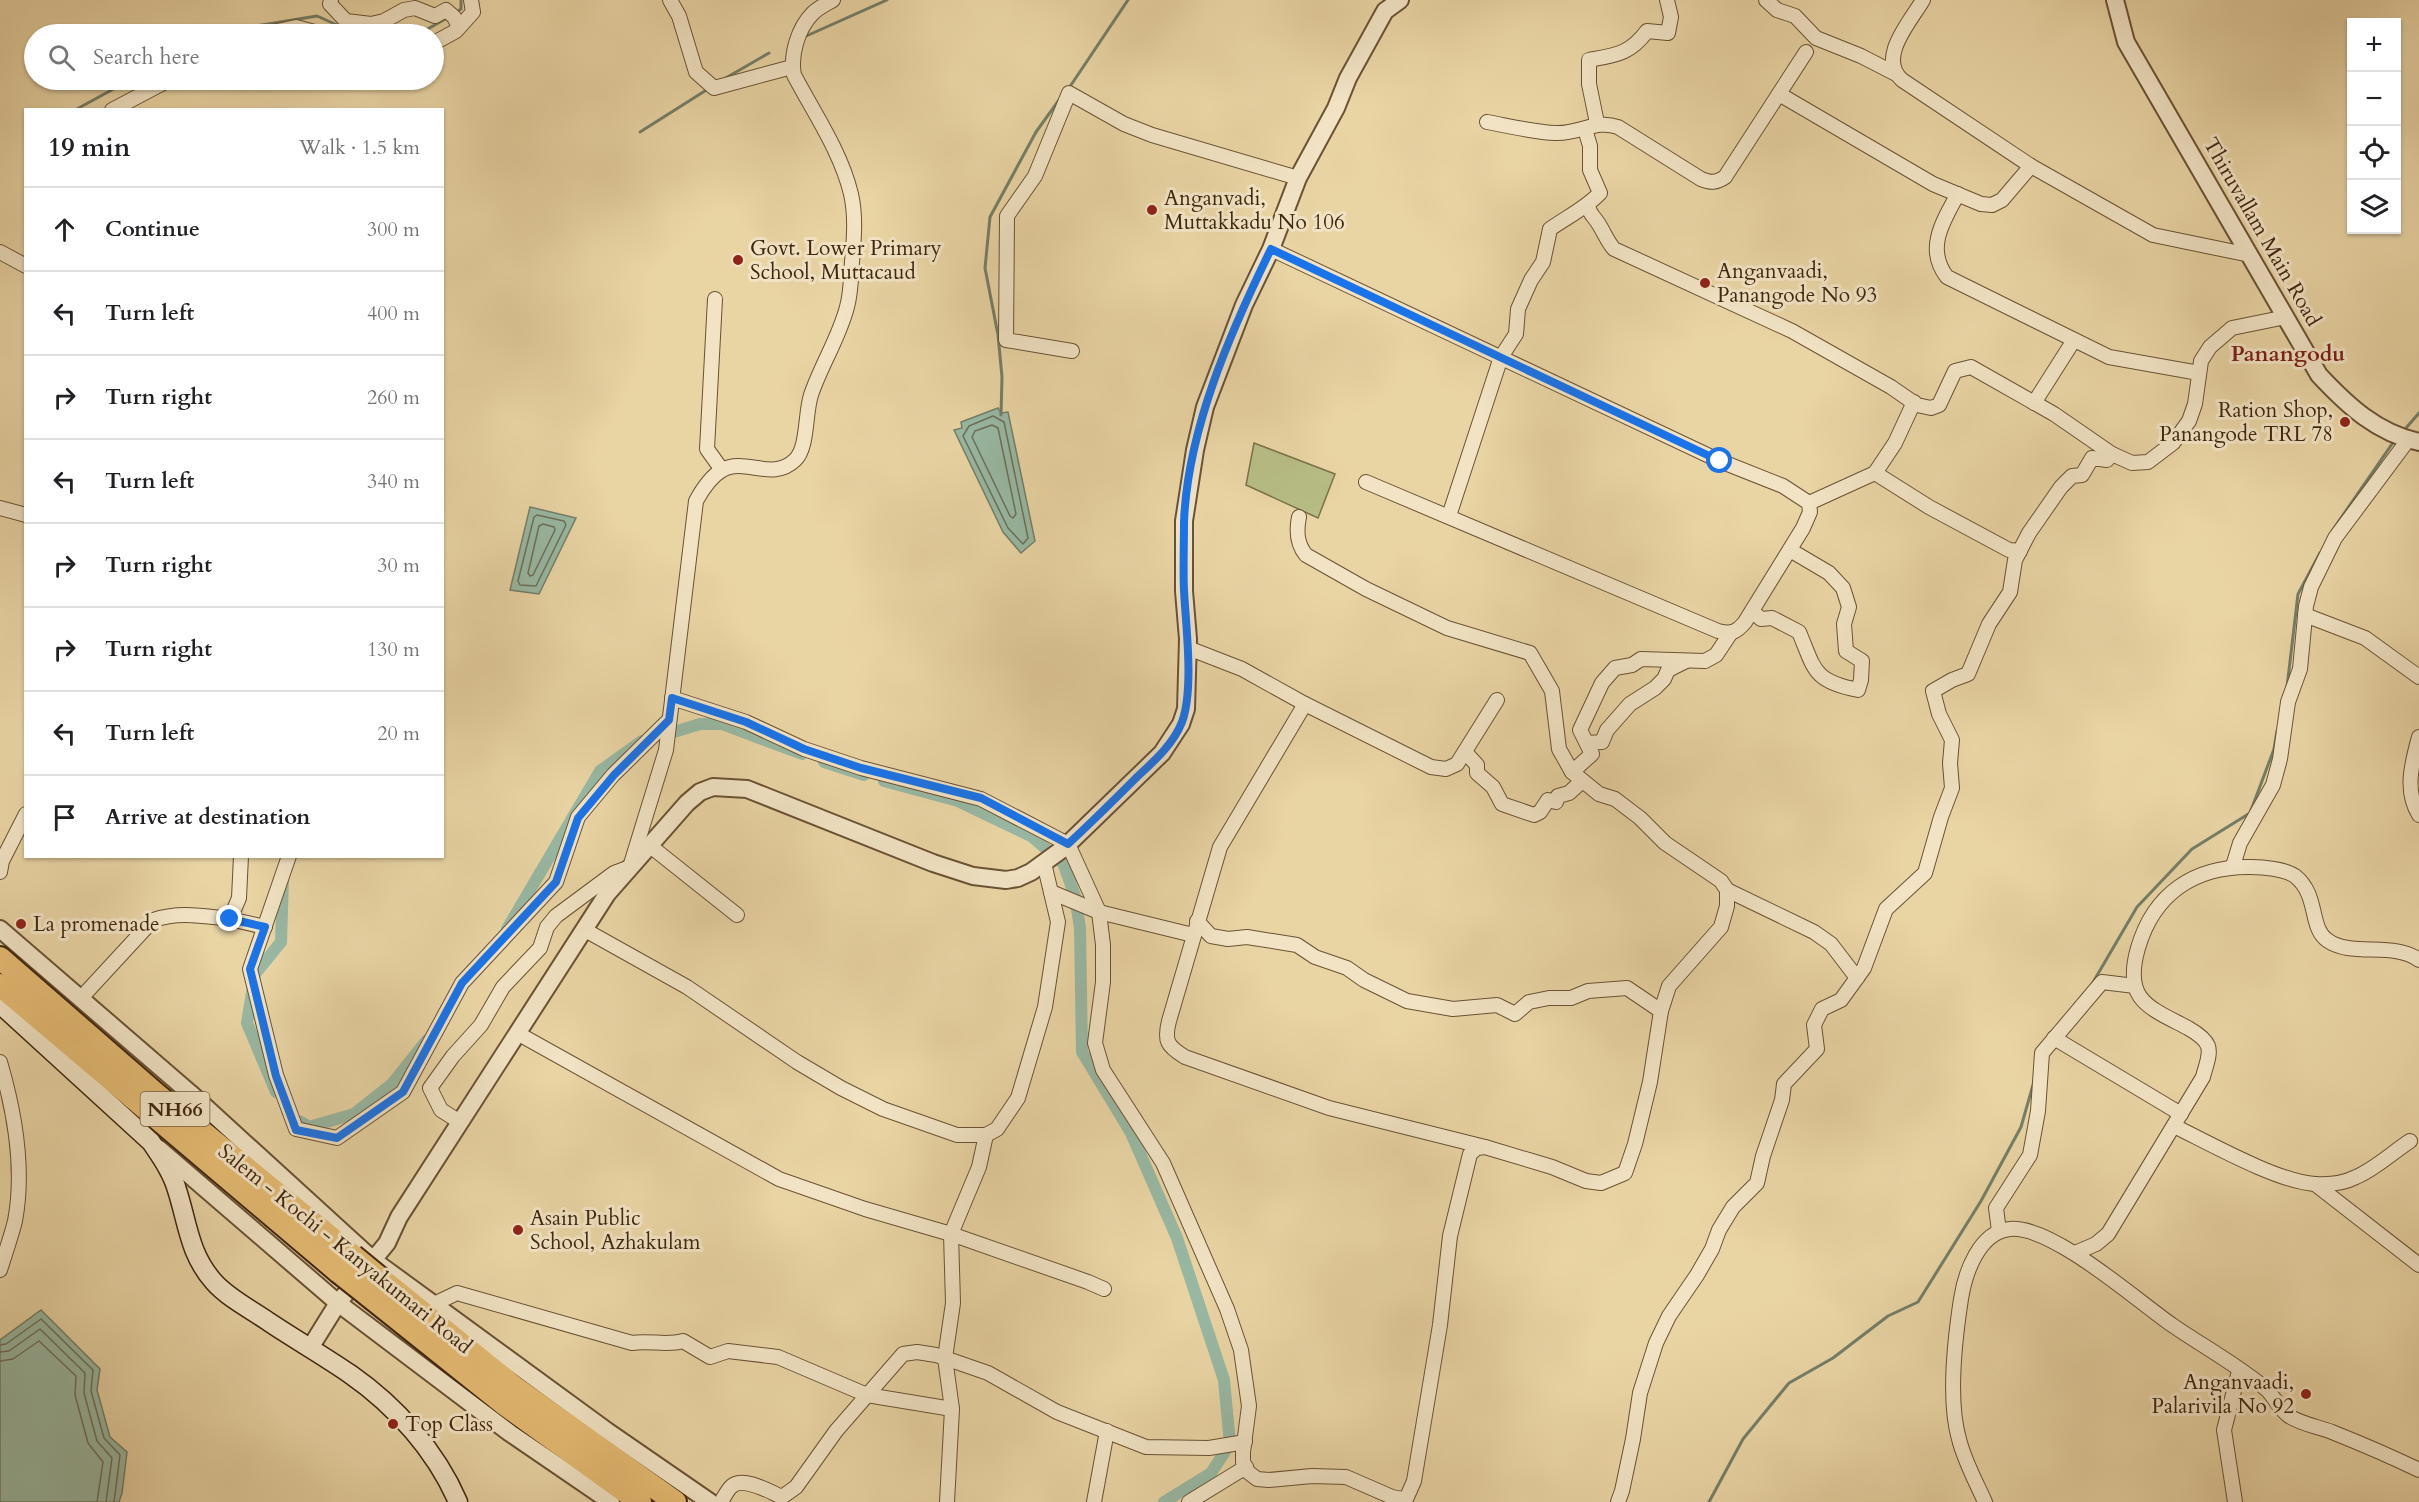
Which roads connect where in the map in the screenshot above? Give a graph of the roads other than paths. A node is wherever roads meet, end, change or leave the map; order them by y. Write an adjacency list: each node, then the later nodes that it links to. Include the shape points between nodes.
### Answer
1 (331, 0): 10 (street, via 330,4 346,21 371,24 415,8 435,16 446,10)
2 (471, 0): 10 (street, via 473,12)
3 (670, 0): 13 (street, via 680,16 696,72 714,88)
4 (833, 0): 13 (street, via 813,13 800,31)
5 (1400, 0): 21 (street, via 1385,11)
6 (1667, 0): 19 (street, via 1671,17 1668,33 1647,31 1637,45 1618,55 1589,60)
7 (1766, 0): 14 (street, via 1776,10 1795,16 1816,38)
8 (1923, 0): 14 (street, via 1895,47)
9 (2115, 0): 26 (street, Thiruvallam Main Road, via 2126,42)
10 (454, 18): 11 (street)
11 (444, 31)
12 (1806, 52): 16 (street)
13 (792, 67): 38 (street, via 844,171 851,196 855,223 848,305 810,397 800,454 777,470 740,465)
14 (1894, 73): 20 (street)
15 (150, 90): 17 (street)
16 (1779, 94): 19 (street, via 1718,182 1701,178 1618,127 1607,123); 22 (street)
17 (116, 108)
18 (1486, 122): 19 (street, via 1553,133 1573,133)
19 (1591, 126): 23 (street, via 1590,170 1600,193)
20 (2031, 166): 22 (street, via 2002,200 1992,205); 26 (street, via 2159,238)
21 (1298, 178): 24 (street); 31 (street, via 1152,135 1069,93 1035,176 1007,216 1006,340)
22 (1958, 194): 30 (street, via 1935,249 1947,277)
23 (1588, 206): 32 (street, via 1550,229 1543,262 1518,309 1516,334); 34 (street, via 1614,249 1792,331)
24 (1271, 249): 32 (street); 51 (street, via 1214,382 1195,450 1184,521)
25 (0, 252): 27 (street)
26 (2250, 255): 29 (street, Thiruvallam Main Road)
27 (24, 265)
28 (715, 299): 38 (street, via 707,449)
29 (2286, 317): 33 (street, via 2232,328 2210,347); 36 (street, Thiruvallam Main Road, via 2319,375 2346,404 2382,429)
30 (2074, 340): 33 (street, via 2109,357); 35 (street)
31 (1072, 351)
32 (1501, 357): 41 (street, via 1720,461 1783,486); 44 (street)
33 (2199, 373): 37 (street, via 2189,421 2173,443 2148,462 2132,463)
34 (1914, 402): 35 (street, via 1931,408 1939,405 1955,371 1971,367); 39 (street, via 1895,443)
35 (2034, 403): 37 (street)
36 (2413, 441): 49 (street, via 2335,538 2310,587)
37 (2112, 454): 47 (street, via 2107,460 2092,458 2082,475 2072,476 2061,487)
38 (722, 470): 54 (street, via 696,501)
39 (1875, 473): 41 (street); 47 (street, via 2009,550)
40 (1366, 482): 44 (street)
41 (1809, 502): 46 (street, via 1810,512)
42 (0, 508): 43 (street)
43 (24, 514)
44 (1449, 516): 50 (street)
45 (1299, 517): 61 (street, via 1296,531 1306,555 1447,628 1530,653 1552,691 1559,749)
46 (1790, 550): 48 (street); 48 (street, via 1829,573 1843,588 1849,607 1844,624 1846,651 1862,662 1858,690 1842,687 1815,671 1799,632 1772,618 1761,619)
47 (2020, 550): 83 (street, via 2010,592 1989,624 1968,674 1933,691 1952,740 1952,789 1926,873 1886,909)
48 (1752, 611): 50 (street, via 1739,630)
49 (2305, 615): 53 (street, via 2365,638); 69 (street, via 2300,669 2288,702 2273,785 2240,843)
50 (1730, 634): 52 (street, via 1716,656 1706,661)
51 (1188, 648): 56 (street, via 1242,669); 65 (street, via 1186,709 1181,724 1162,753)
52 (1690, 659): 59 (street, via 1668,670 1655,688 1630,704 1607,730 1602,742); 59 (street, via 1641,659 1615,668 1584,717 1580,730)
53 (2419, 677)
54 (672, 698): 57 (street); 65 (street, via 746,722 804,749 861,768 981,798)
55 (1497, 700): 60 (street)
56 (1305, 704): 60 (street, via 1431,767 1446,769); 78 (street, via 1220,846)
57 (669, 720): 70 (street, via 666,750); 77 (street, via 578,818 556,882 462,983 403,1092 337,1138 296,1130 276,1076 250,969)
58 (2419, 737): 62 (street, via 2410,777 2412,803)
59 (1587, 743): 61 (street, via 1592,754)
60 (1466, 752): 61 (street, via 1502,804 1534,815 1548,800 1556,802 1558,796 1569,793)
61 (1577, 777): 72 (street, via 1599,795 1615,800 1640,818 1665,843 1721,881)
62 (2419, 815)
63 (24, 818): 71 (street)
64 (650, 845): 68 (street, via 700,792 728,787 747,789 973,876 1018,878); 70 (street); 75 (street)
65 (1066, 846): 68 (street); 74 (street)
66 (241, 858): 76 (street, via 239,898)
67 (288, 858): 77 (street)
68 (1044, 863): 73 (street)
69 (2233, 866): 82 (street, via 2262,867 2293,875 2308,890 2315,919 2326,939 2341,946 2407,953); 85 (street, via 2181,884 2156,910 2139,945 2134,965)
70 (630, 867): 80 (street, via 607,894); 93 (street, via 614,873 556,916 547,927 540,948 503,987 481,1026 430,1088 441,1110)
71 (0, 872)
72 (1727, 890): 83 (street, via 1815,932 1831,944); 88 (street, via 1721,927 1669,986)
73 (1051, 892): 74 (street); 94 (street, via 1058,922 1045,1006 1018,1098 997,1129)
74 (1099, 912): 78 (street); 114 (street, via 1103,982 1095,1030 1097,1056 1163,1162 1227,1309 1241,1350 1249,1406)
75 (737, 915)
76 (230, 919): 77 (street); 86 (street, via 184,914 153,920)
77 (265, 927)
78 (1195, 928): 88 (street, via 1228,939 1247,937 1297,945 1407,1001 1428,1005 1453,1009 1497,1005 1515,1014 1529,1002 1627,988); 97 (street, via 1166,1033 1172,1049 1329,1108)
79 (0, 929): 86 (street)
80 (585, 930): 89 (street); 94 (street, via 687,987 841,1088 957,1135)
81 (0, 958): 104 (highway, Salem - Kochi - Kanyakumari Road / NH66)
82 (2419, 960)
83 (1857, 978): 126 (street, via 1841,1000 1822,1009 1814,1025 1817,1049 1784,1084 1757,1183 1733,1207 1656,1343 1640,1393)
84 (0, 985): 104 (highway, Salem - Kochi - Kanyakumari Road / NH66)
85 (2135, 986): 90 (street, via 2102,981); 92 (street, via 2146,1006 2197,1033 2208,1046 2203,1077)
86 (81, 998): 104 (street)
87 (0, 1004): 96 (main road)
88 (1661, 1011): 97 (street, via 1650,1082 1625,1173 1601,1183 1586,1181)
89 (517, 1033): 93 (street); 100 (street, via 779,1179)
90 (2054, 1038): 92 (street); 99 (street, via 2042,1053 2030,1155 1996,1208)
91 (0, 1062): 103 (street, via 12,1102 19,1165 15,1221)
92 (2177, 1120): 98 (street, via 2261,1167); 101 (street, via 2108,1233 2096,1244)
93 (460, 1122): 104 (street, via 399,1217 387,1243)
94 (986, 1135): 100 (street, via 979,1167)
95 (2410, 1141): 98 (street, via 2358,1177 2337,1184)
96 (150, 1142): 106 (street); 108 (main road, via 177,1187 193,1252 204,1271 216,1285)
97 (1485, 1147): 115 (street, via 1470,1154 1456,1205 1414,1480 1407,1497 1392,1497 1346,1477 1257,1479)
98 (2315, 1184): 102 (street)
99 (1999, 1231): 101 (street, via 2019,1229); 127 (street, via 1983,1244 1972,1263 1963,1288 1957,1331 1954,1404 1958,1439)
100 (951, 1233): 105 (street); 109 (street, via 953,1303)
101 (2075, 1253): 110 (street)
102 (2419, 1265)
103 (0, 1269)
104 (363, 1272): 106 (street); 107 (street); 119 (highway, Salem - Kochi - Kanyakumari Road / NH66, via 503,1403); 120 (highway, Salem - Kochi - Kanyakumari Road / NH66)
105 (1104, 1289)
106 (338, 1303): 108 (street); 118 (street, via 510,1433)
107 (434, 1304): 111 (street, via 457,1293 632,1343 650,1340 670,1345 683,1341 710,1357 729,1351 778,1357); 121 (street)
108 (310, 1348): 117 (main road, via 387,1403 423,1442)
109 (945, 1358): 111 (street, via 917,1352 903,1354); 112 (street); 113 (street, via 988,1373 1057,1412)
110 (2239, 1371): 116 (street, via 2266,1389 2289,1416); 128 (street, via 2224,1430)
111 (867, 1395): 112 (street); 122 (street, via 789,1494 782,1497 740,1483 732,1486)
112 (952, 1409): 123 (street)
113 (1107, 1431): 114 (street, via 1146,1447 1209,1448); 124 (street)
114 (1245, 1442): 115 (street)
115 (1246, 1467): 125 (street)
116 (2419, 1470)
117 (458, 1502)
118 (611, 1502)
119 (640, 1502)
120 (675, 1502)
121 (710, 1502)
122 (721, 1502)
123 (946, 1502)
124 (1094, 1502)
125 (1189, 1502)
126 (1618, 1502)
127 (1985, 1502)
128 (2235, 1502)

